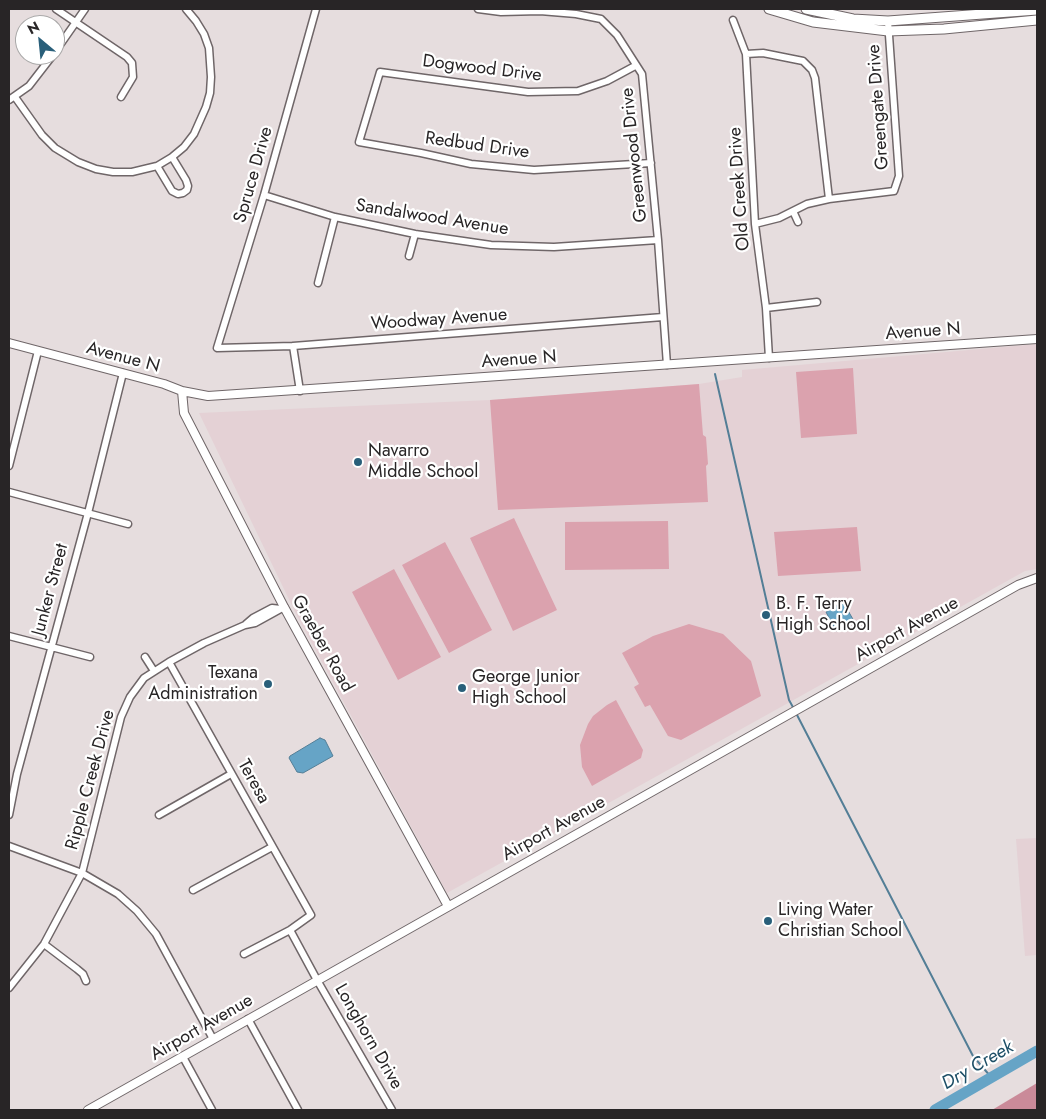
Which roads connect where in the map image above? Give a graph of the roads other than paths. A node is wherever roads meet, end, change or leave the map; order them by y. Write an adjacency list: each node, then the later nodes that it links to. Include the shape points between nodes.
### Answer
1 (56, 9): 12 (street)
2 (85, 9): 12 (street)
3 (186, 9): 21 (street, via 204,34 212,77 206,107 197,128)
4 (316, 9): 24 (street, Spruce Drive)
5 (478, 9): 17 (street, Greenwood Drive, via 540,11 601,19 617,36)
6 (768, 9): 13 (main road, via 813,22)
7 (806, 9): 11 (main road, via 853,19)
8 (1037, 10): 11 (main road)
9 (733, 20): 15 (street, Old Creek Drive)
10 (1037, 20): 13 (main road)
11 (888, 21): 13 (street, Greengate Drive)
12 (76, 23): 14 (street); 18 (street, via 132,62 133,77)
13 (888, 31): 25 (street, Greengate Drive, via 899,176 894,191)
14 (65, 38)
15 (746, 54): 25 (street, via 763,53 803,60 815,78); 29 (street, Old Creek Drive)
16 (45, 65): 19 (street, via 29,86)
17 (636, 66): 20 (street, Dogwood Drive, via 578,91 528,92 380,72); 22 (street, Greenwood Drive, via 642,74)
18 (121, 97)
19 (12, 99): 23 (street, via 42,135 60,152 78,162 113,172 132,172)
20 (359, 142): 22 (street, Redbud Drive, via 471,164 534,170)
21 (172, 158): 23 (street); 23 (street, via 186,180 187,190 184,193 172,191)
22 (651, 163): 31 (street, Greenwood Drive)
23 (157, 166)
24 (264, 195): 27 (street, Sandalwood Avenue); 40 (street, Spruce Drive)
25 (829, 199): 26 (street)
26 (793, 211): 28 (street); 29 (street)
27 (335, 217): 30 (street, Sandalwood Avenue); 33 (street)
28 (798, 222)
29 (756, 224): 35 (street, Old Creek Drive)
30 (415, 234): 31 (street, Sandalwood Avenue, via 491,245 554,247); 32 (street)
31 (658, 240): 36 (street, Greenwood Drive)
32 (409, 256)
33 (318, 283)
34 (817, 302): 35 (street)
35 (766, 308): 42 (street, Old Creek Drive)
36 (663, 317): 39 (street, Woodway Avenue); 43 (street, Greenwood Drive)
37 (1037, 339): 42 (street, Avenue N)
38 (9, 344): 41 (street, Avenue N)
39 (293, 346): 40 (street, Woodway Avenue); 46 (street)
40 (217, 348)
41 (38, 351): 44 (street, Avenue N); 47 (street)
42 (769, 358): 43 (street, Avenue N)
43 (668, 365): 46 (street, Avenue N)
44 (123, 373): 45 (street, Avenue N); 49 (street, Junker Street)
45 (182, 391): 46 (street, Avenue N, via 208,396); 52 (street, Graeber Road, via 184,413)
46 (300, 391)
47 (9, 466)
48 (9, 492): 49 (street)
49 (88, 513): 50 (street); 54 (street, Junker Street)
50 (128, 524)
51 (1037, 578): 68 (street, Airport Avenue, via 1018,585)
52 (282, 608): 57 (street, Ripple Creek Drive, via 272,608 245,625); 68 (street, Graeber Road)
53 (9, 636): 54 (street)
54 (51, 647): 56 (street); 60 (street, Junker Street)
55 (144, 656): 58 (street)
56 (90, 657)
57 (169, 662): 58 (street, Ripple Creek Drive); 61 (street, Teresa)
58 (154, 671): 66 (street, Ripple Creek Drive, via 144,678 130,697 121,717)
59 (9, 772): 60 (street)
60 (17, 774): 62 (street, Junker Street)
61 (231, 774): 63 (street); 65 (street, Teresa)
62 (9, 815)
63 (159, 815)
64 (9, 846): 66 (street)
65 (272, 847): 67 (street); 69 (street, Teresa, via 311,916)
66 (82, 873): 70 (street, Ripple Creek Drive); 76 (street, via 118,894 156,934)
67 (193, 890)
68 (448, 906): 72 (street, Airport Avenue)
69 (290, 930): 71 (street); 72 (street, Longhorn Drive)
70 (44, 944): 73 (street, via 83,974); 74 (street, Ripple Creek Drive)
71 (244, 954)
72 (317, 980): 75 (street, Airport Avenue); 81 (street, Longhorn Drive)
73 (86, 981)
74 (9, 988)
75 (248, 1019): 76 (street, Airport Avenue); 80 (street)
76 (213, 1039): 77 (street, Airport Avenue)
77 (183, 1057): 78 (street, Airport Avenue); 79 (street)
78 (88, 1110)
79 (212, 1110)
80 (298, 1110)
81 (392, 1110)

